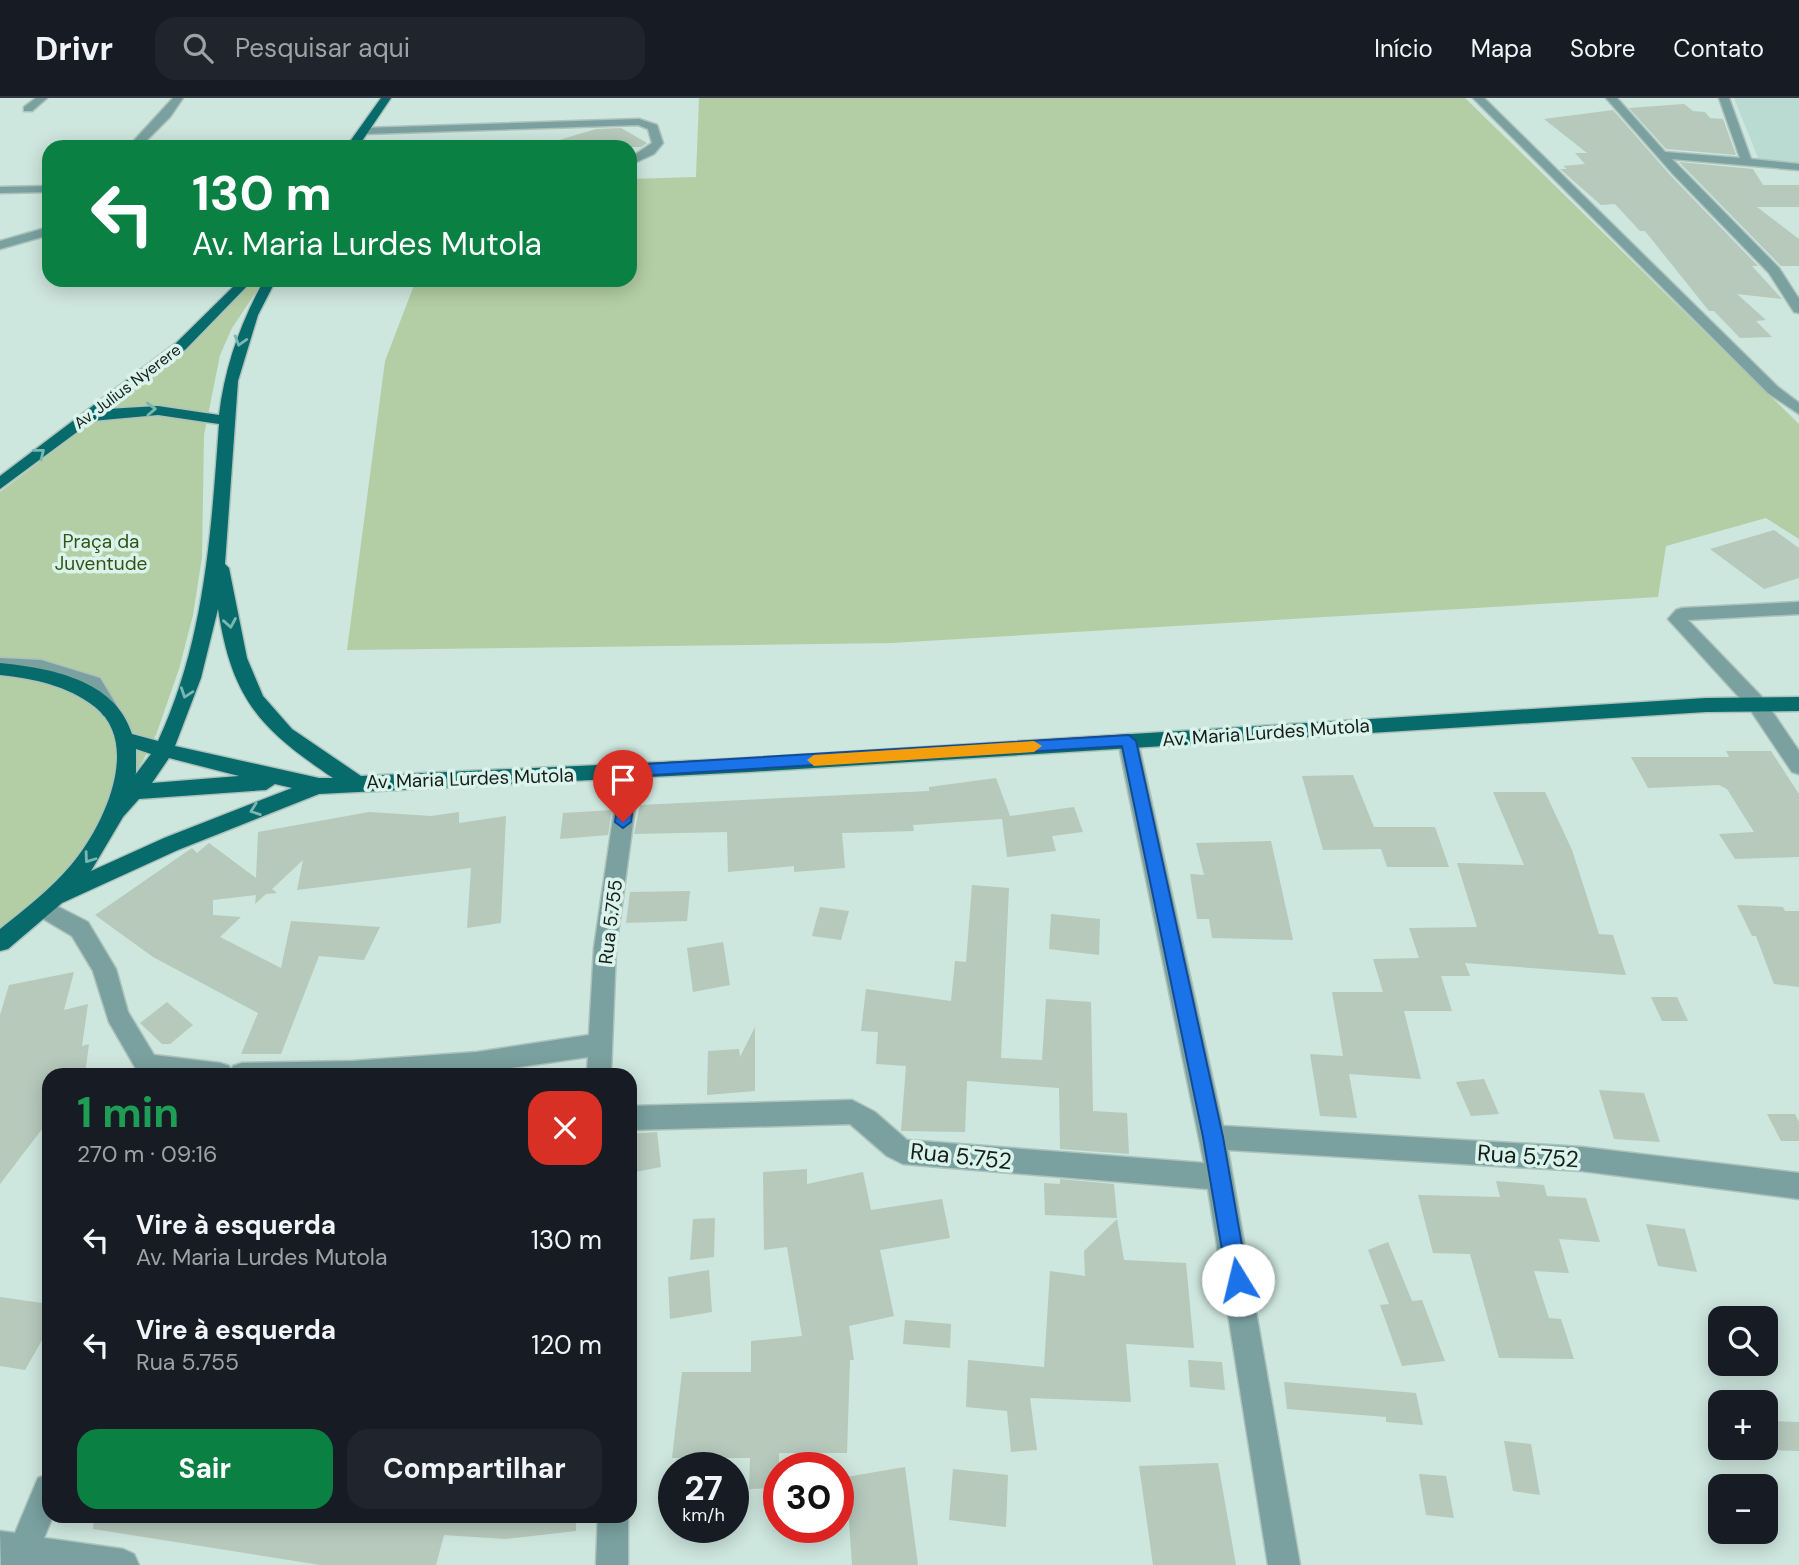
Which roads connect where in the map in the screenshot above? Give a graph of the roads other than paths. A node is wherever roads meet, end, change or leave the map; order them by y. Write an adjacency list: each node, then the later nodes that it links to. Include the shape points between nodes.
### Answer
1 (42, 98): 7 (street)
2 (178, 98): 10 (street)
3 (386, 98): 9 (main road)
4 (1478, 98): 26 (street, via 1773,390)
5 (1611, 98): 13 (street)
6 (1724, 98): 15 (street)
7 (28, 109)
8 (399, 130): 9 (street); 12 (street); 14 (street, via 639,122 653,127 657,143)
9 (364, 131): 11 (main road)
10 (141, 140)
11 (357, 140)
12 (408, 140)
13 (1662, 155): 15 (street); 25 (street, via 1774,271)
14 (637, 158)
15 (1747, 163): 16 (street)
16 (1786, 167): 17 (street); 18 (street)
17 (1799, 167)
18 (1799, 179)
19 (42, 189): 20 (street)
20 (0, 190)
21 (42, 233): 22 (street)
22 (0, 244)
23 (240, 287): 27 (main road, Av. Julius Nyerere, via 181,346)
24 (266, 287): 28 (main road, one-way to 28, via 240,341)
25 (1799, 309)
26 (1799, 410)
27 (83, 419): 28 (main road, one-way to 28, via 172,409); 29 (main road, Av. Julius Nyerere, one-way to 27)
28 (225, 421): 30 (main road)
29 (0, 484)
30 (219, 547): 37 (main road, one-way to 37, via 196,660); 40 (main road, one-way to 40, via 232,636 246,687 284,734)
31 (1799, 608): 34 (street, via 1677,616)
32 (0, 667): 35 (main road, via 41,674 81,688 110,711)
33 (1799, 701): 34 (main road, Av. Maria Lurdes Mutola); 42 (main road, via 1432,710)
34 (1756, 703): 36 (main road, Av. Maria Lurdes Mutola); 38 (street)
35 (125, 739): 37 (main road); 43 (main road, via 126,785)
36 (1129, 741): 39 (main road, Av. Maria Lurdes Mutola); 51 (street)
37 (164, 749): 41 (main road); 43 (main road)
38 (1799, 767)
39 (630, 771): 40 (main road, Av. Maria Lurdes Mutola); 46 (street, Rua 5.755, via 605,948)
40 (356, 783): 41 (main road, Av. Maria Lurdes Mutola)
41 (319, 786): 44 (main road, one-way to 44, via 171,844)
42 (132, 792)
43 (117, 811): 44 (main road, one-way to 44, via 81,869)
44 (48, 903): 45 (main road); 47 (street, via 80,929 104,969 117,1014)
45 (0, 942)
46 (599, 1044): 48 (street, via 477,1063); 49 (street, Rua 5.755)
47 (150, 1068)
48 (408, 1068)
49 (599, 1068)
50 (637, 1118): 52 (street, Rua 5.752, via 852,1112 902,1152)
51 (1213, 1137): 52 (street); 53 (street, Rua 5.752, via 1581,1159)
52 (1221, 1177): 59 (street)
53 (1799, 1186)
54 (42, 1502): 56 (street)
55 (614, 1523): 58 (street)
56 (14, 1554): 57 (street)
57 (123, 1565)
58 (612, 1565)
59 (1284, 1565)

